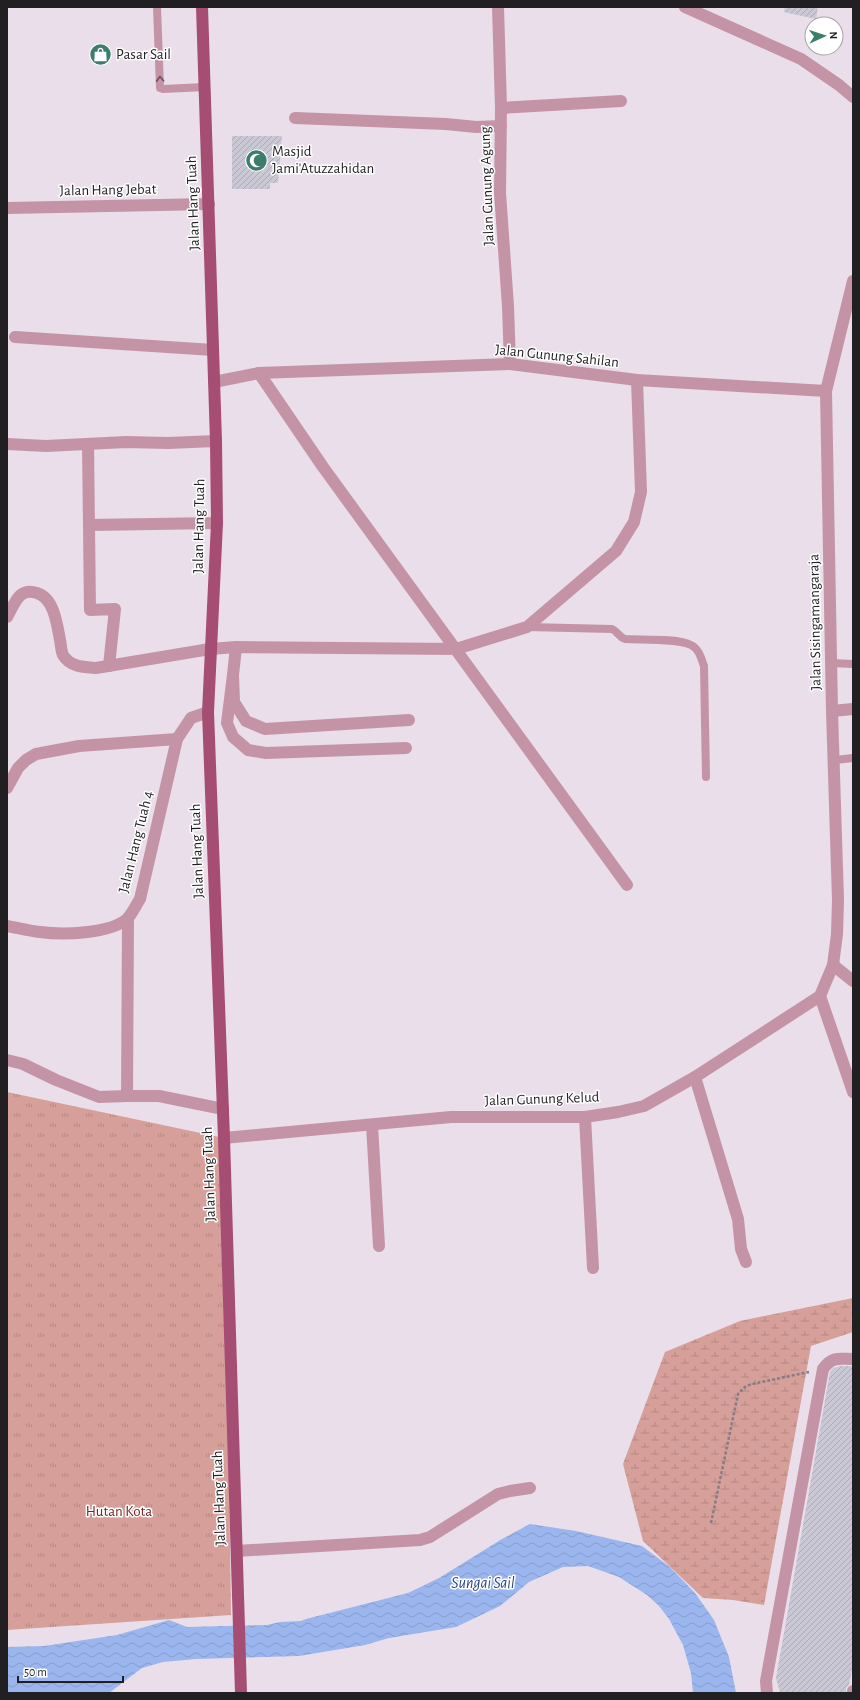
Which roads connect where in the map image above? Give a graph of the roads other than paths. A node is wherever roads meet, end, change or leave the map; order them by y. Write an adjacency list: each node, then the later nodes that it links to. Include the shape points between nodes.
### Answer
1 (157, 7): 6 (lane, one-way to 1, via 160,88)
2 (202, 7): 6 (main road, Jalan Hang Tuah)
3 (498, 7): 9 (street, Jalan Gunung Agung)
4 (685, 7): 5 (street)
5 (712, 13): 7 (street, via 801,58)
6 (205, 86): 12 (main road, Jalan Hang Tuah)
7 (853, 97)
8 (621, 101): 9 (street)
9 (501, 108): 11 (street, Jalan Gunung Agung)
10 (295, 118): 11 (street)
11 (501, 126): 17 (street, Jalan Gunung Agung, via 500,193)
12 (209, 204): 13 (street, Jalan Hang Jebat); 16 (main road, Jalan Hang Tuah)
13 (7, 208)
14 (853, 281): 21 (street, Jalan Sisingamangaraja)
15 (15, 337): 16 (street)
16 (213, 350): 20 (main road, Jalan Hang Tuah)
17 (510, 364): 18 (street, Jalan Gunung Sahilan); 19 (street, Jalan Gunung Sahilan)
18 (259, 373): 20 (street, Jalan Gunung Sahilan); 30 (street, via 328,473)
19 (638, 380): 21 (street, Jalan Gunung Sahilan); 28 (street, via 642,492 634,522 616,551)
20 (214, 382): 22 (main road, Jalan Hang Tuah)
21 (826, 391): 32 (street, Jalan Sisingamangaraja)
22 (216, 442): 24 (street); 25 (main road, Jalan Hang Tuah)
23 (7, 444): 24 (street)
24 (88, 444): 26 (street)
25 (217, 524): 26 (street); 31 (main road, Jalan Hang Tuah)
26 (88, 525): 34 (street, via 90,610 115,609)
27 (7, 617): 34 (street, via 18,596 26,591 43,595 49,601 58,628 62,654 68,661 77,666)
28 (527, 627): 30 (street); 44 (lane, via 612,629 625,640 692,645 700,654 704,666)
29 (236, 647): 30 (street); 31 (street); 35 (street)
30 (456, 648): 46 (street)
31 (210, 649): 34 (street); 38 (main road, Jalan Hang Tuah)
32 (832, 663): 33 (lane); 37 (street, Jalan Sisingamangaraja)
33 (853, 664)
34 (109, 666)
35 (233, 675): 39 (street, via 234,702 246,721 265,729); 41 (street, via 227,723 233,737 248,750 266,753)
36 (853, 709): 37 (street)
37 (832, 711): 43 (street, Jalan Sisingamangaraja)
38 (208, 712): 40 (street, Jalan Hang Tuah 4, via 191,718); 56 (main road, Jalan Hang Tuah)
39 (409, 720)
40 (177, 739): 45 (street, via 79,746 36,754 18,768); 47 (street, Jalan Hang Tuah 4, via 140,899)
41 (406, 748)
42 (853, 758): 43 (lane)
43 (835, 760): 49 (street, Jalan Sisingamangaraja, via 838,900)
44 (706, 777)
45 (7, 788)
46 (628, 885)
47 (128, 918): 48 (street, via 107,928 69,933); 55 (street)
48 (7, 928)
49 (833, 965): 50 (street); 51 (street)
50 (853, 981)
51 (820, 996): 53 (street, Jalan Gunung Kelud); 54 (street)
52 (7, 1060): 55 (street, via 24,1064 99,1097)
53 (695, 1077): 57 (street, Jalan Gunung Kelud, via 644,1106); 61 (street, via 738,1219 741,1249)
54 (853, 1092)
55 (127, 1096): 56 (street, via 159,1096)
56 (223, 1109): 59 (main road, Jalan Hang Tuah)
57 (585, 1117): 58 (street, Jalan Gunung Kelud, via 450,1117); 62 (street)
58 (372, 1125): 59 (street, Jalan Gunung Kelud); 60 (street)
59 (224, 1138): 65 (main road, Jalan Hang Tuah)
60 (379, 1246)
61 (746, 1262)
62 (592, 1268)
63 (853, 1359): 67 (street, via 833,1359 823,1369 766,1681)
64 (530, 1488): 65 (street, via 498,1494 420,1540)
65 (237, 1551): 66 (main road, Jalan Hang Tuah)
66 (240, 1693)
67 (767, 1693)

